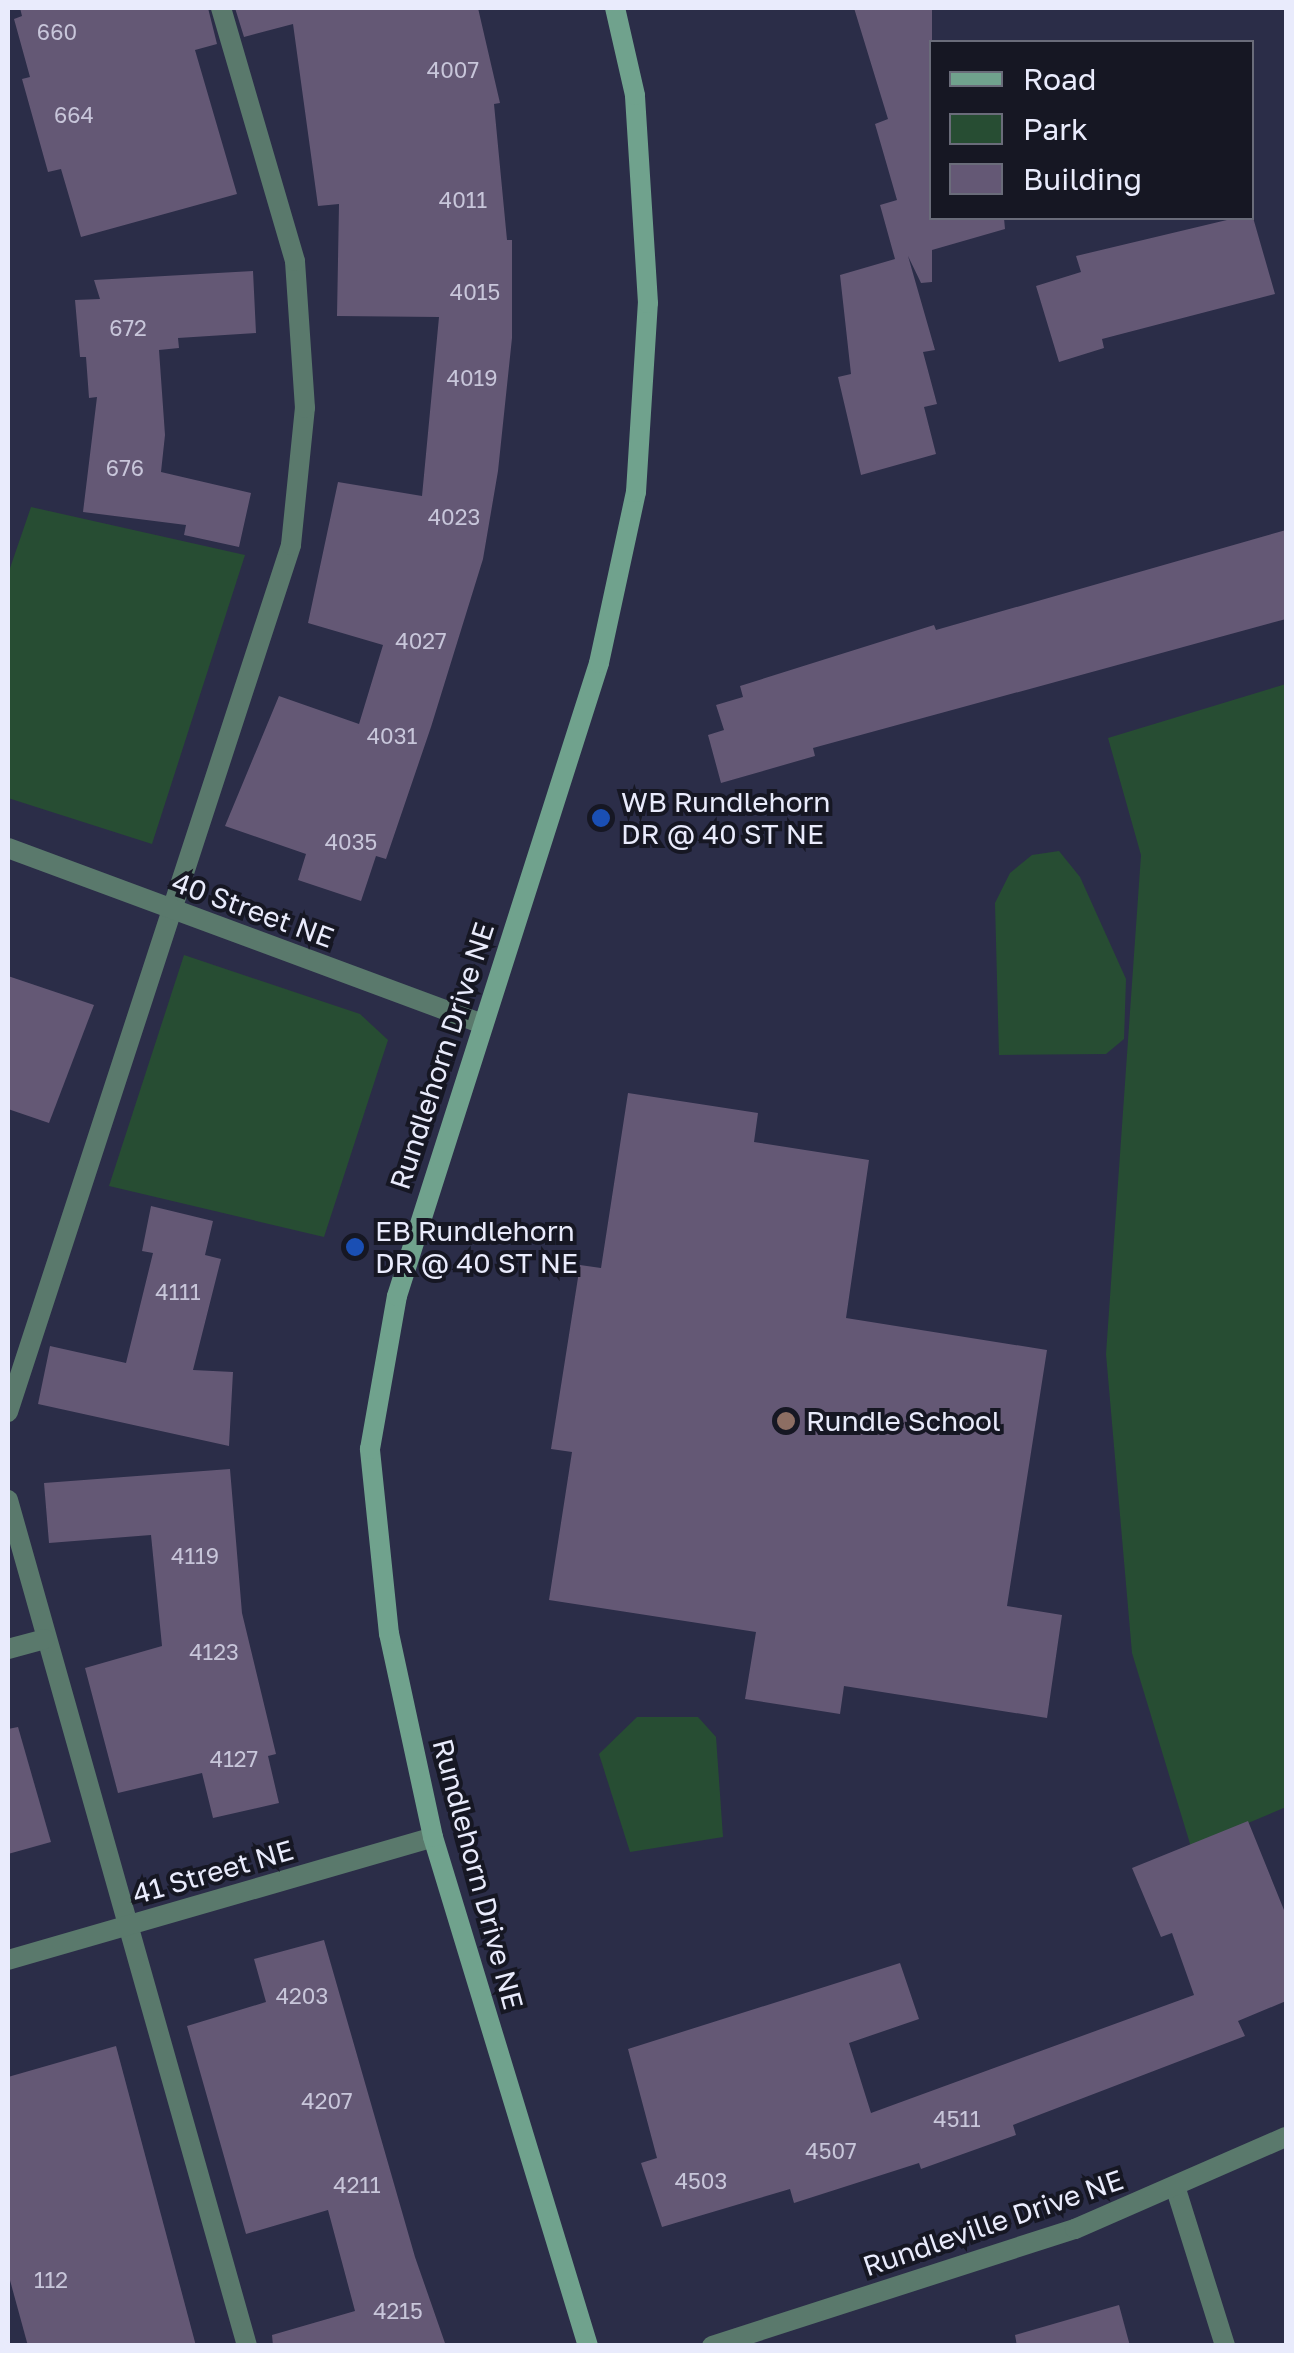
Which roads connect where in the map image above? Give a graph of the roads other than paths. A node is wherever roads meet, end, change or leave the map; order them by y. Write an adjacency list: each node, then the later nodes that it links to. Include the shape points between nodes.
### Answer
1 (221, 8): 4 (street, via 295,262 305,408 290,545)
2 (616, 8): 5 (street, Rundlehorn Drive NE, via 635,95 648,303 636,492 599,663)
3 (8, 848): 4 (street, 40 Street NE)
4 (168, 908): 5 (street, 40 Street NE); 6 (street)
5 (480, 1023): 10 (street, Rundlehorn Drive NE, via 396,1296 370,1449 388,1634)
6 (8, 1412)
7 (8, 1500): 8 (street)
8 (45, 1639): 9 (street); 11 (street)
9 (8, 1649)
10 (433, 1837): 11 (street, 41 Street NE); 16 (street, Rundlehorn Drive NE)
11 (127, 1926): 12 (street, 41 Street NE); 15 (street)
12 (8, 1960)
13 (1286, 2137): 14 (street, Rundleville Drive NE)
14 (1175, 2186): 17 (street, Rundleville Drive NE, via 1075,2229); 18 (street)
15 (247, 2346)
16 (588, 2346)
17 (712, 2346)
18 (1225, 2346)

